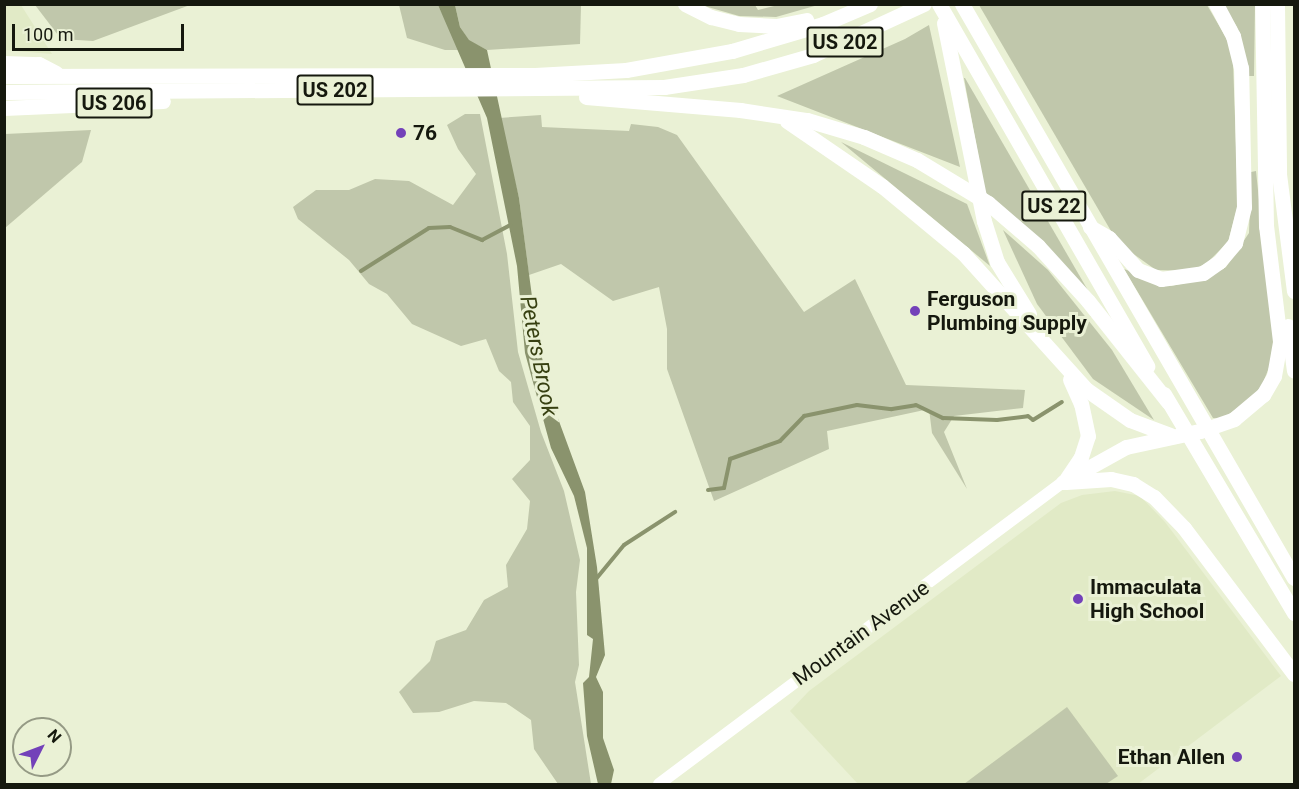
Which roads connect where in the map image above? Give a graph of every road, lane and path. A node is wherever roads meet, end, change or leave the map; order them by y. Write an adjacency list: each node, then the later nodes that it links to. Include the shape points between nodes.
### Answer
1 (685, 4): 9 (highway, via 722,21 763,26 833,11)
2 (870, 4): 9 (highway, US 202)
3 (963, 4): 19 (highway, US 22)
4 (1216, 4): 19 (highway, via 1233,36 1241,68 1244,207 1235,243 1203,273 1161,279 1138,270 1109,238)
5 (1262, 4): 18 (highway)
6 (1277, 4): 20 (highway, via 1279,174)
7 (923, 5): 14 (highway, US 202, via 832,47 743,75 664,87)
8 (940, 7): 21 (highway, via 984,221 998,262); 24 (highway, US 22)
9 (856, 12): 11 (highway, US 202, via 692,60 626,70 536,75)
10 (4, 63): 11 (highway, US 206, via 39,64)
11 (59, 75): 12 (highway, US 202)
12 (4, 76)
13 (223, 90): 14 (highway, US 202); 15 (highway, US 202); 16 (highway, US 206, via 189,100)
14 (539, 90): 17 (highway)
15 (4, 92)
16 (4, 108)
17 (779, 117): 21 (highway, via 852,164 941,234); 24 (highway, via 840,129 917,160 988,203 1038,246 1088,301)
18 (1267, 213): 23 (highway); 25 (highway, via 1280,341 1274,376 1263,395 1240,415 1220,425)
19 (1088, 226): 27 (highway, US 22)
20 (1294, 291)
21 (1040, 336): 22 (highway)
22 (1066, 371): 25 (highway, via 1115,412); 26 (highway, via 1081,404 1088,436 1081,457)
23 (1294, 371)
24 (1168, 402): 28 (highway, US 22)
25 (1173, 435): 26 (highway, via 1116,452)
26 (1063, 482): 29 (highway, via 1111,479 1133,484 1154,497 1184,528); 30 (street, Mountain Avenue)
27 (1294, 578)
28 (1294, 613)
29 (1294, 674)
30 (659, 784)

